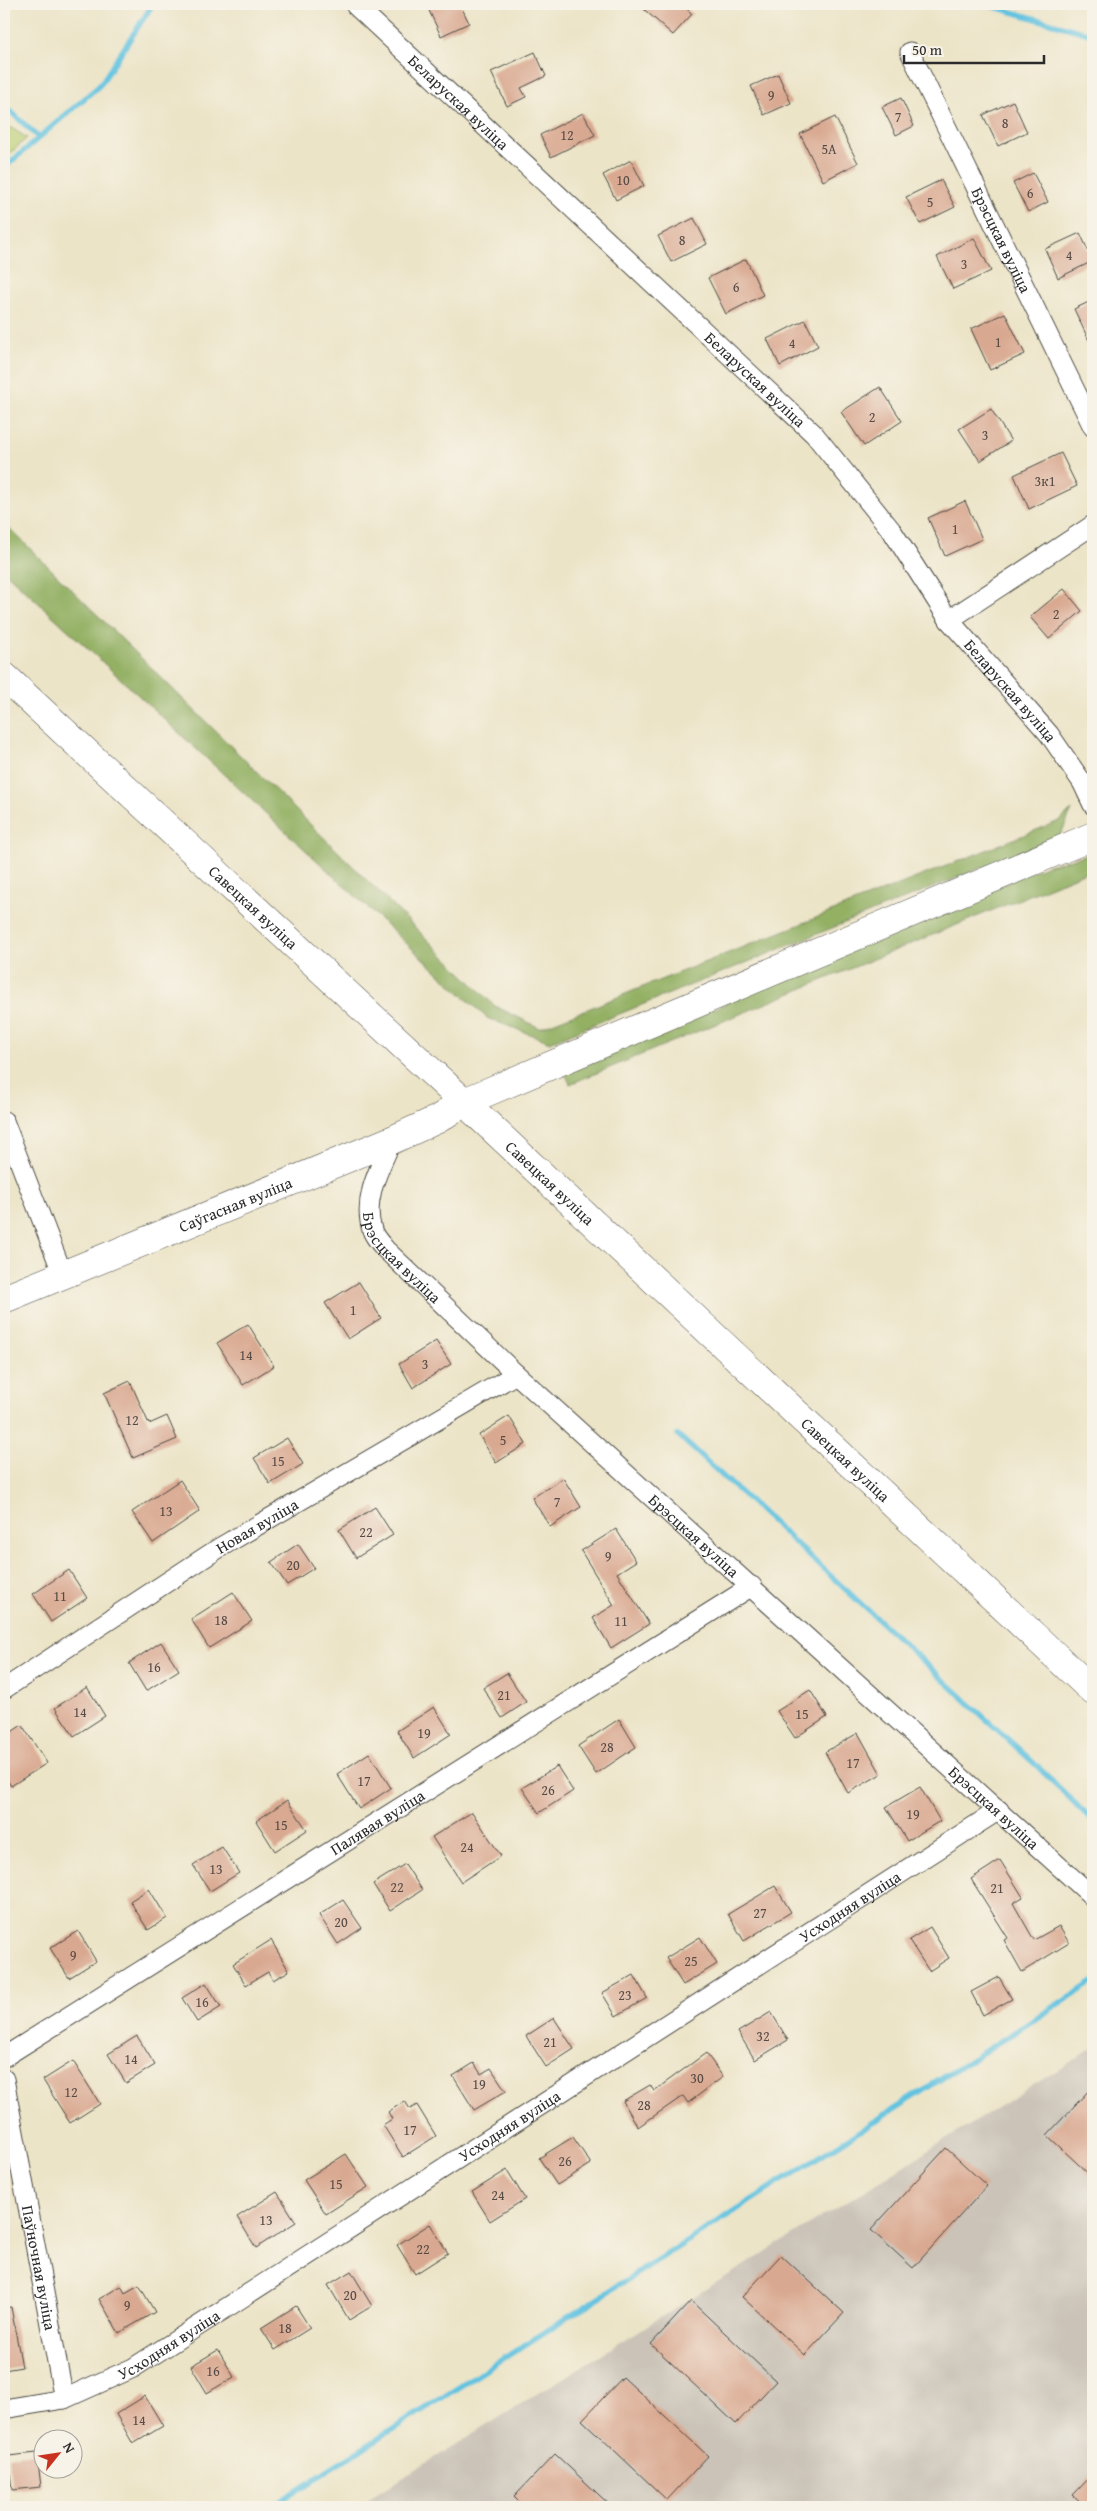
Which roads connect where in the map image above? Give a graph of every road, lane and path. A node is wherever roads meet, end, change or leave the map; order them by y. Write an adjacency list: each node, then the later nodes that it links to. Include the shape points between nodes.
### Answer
1 (356, 5): 5 (street, Беларуская вуліца, via 814,434 892,531)
2 (910, 52): 3 (street, Брэсцкая вуліца)
3 (1093, 427)
4 (1093, 524): 5 (street)
5 (949, 620): 7 (street, Беларуская вуліца, via 1048,734 1082,782)
6 (9, 687): 9 (main road, Савецкая вуліца)
7 (1093, 805)
8 (1093, 836): 9 (main road, Саўгасная вуліца)
9 (464, 1102): 11 (main road, Саўгасная вуліца, via 438,1119); 17 (main road, Савецкая вуліца)
10 (4, 1121): 12 (street)
11 (392, 1140): 12 (main road, Саўгасная вуліца); 14 (street, Брэсцкая вуліца, via 371,1188 372,1231 385,1249)
12 (63, 1275): 13 (main road, Саўгасная вуліца)
13 (4, 1299)
14 (516, 1374): 15 (street, Брэсцкая вуліца); 16 (street, Новая вуліца, via 219,1548)
15 (752, 1586): 18 (street, Брэсцкая вуліца); 20 (street, Палявая вуліца)
16 (4, 1689)
17 (1093, 1691)
18 (999, 1810): 19 (street, Брэсцкая вуліца); 22 (street, Усходняя вуліца, via 133,2368)
19 (1093, 1897)
20 (4, 2057)
21 (4, 2079): 22 (street, Паўночная вуліца)
22 (64, 2400): 23 (street, Усходняя вуліца)
23 (4, 2409)

